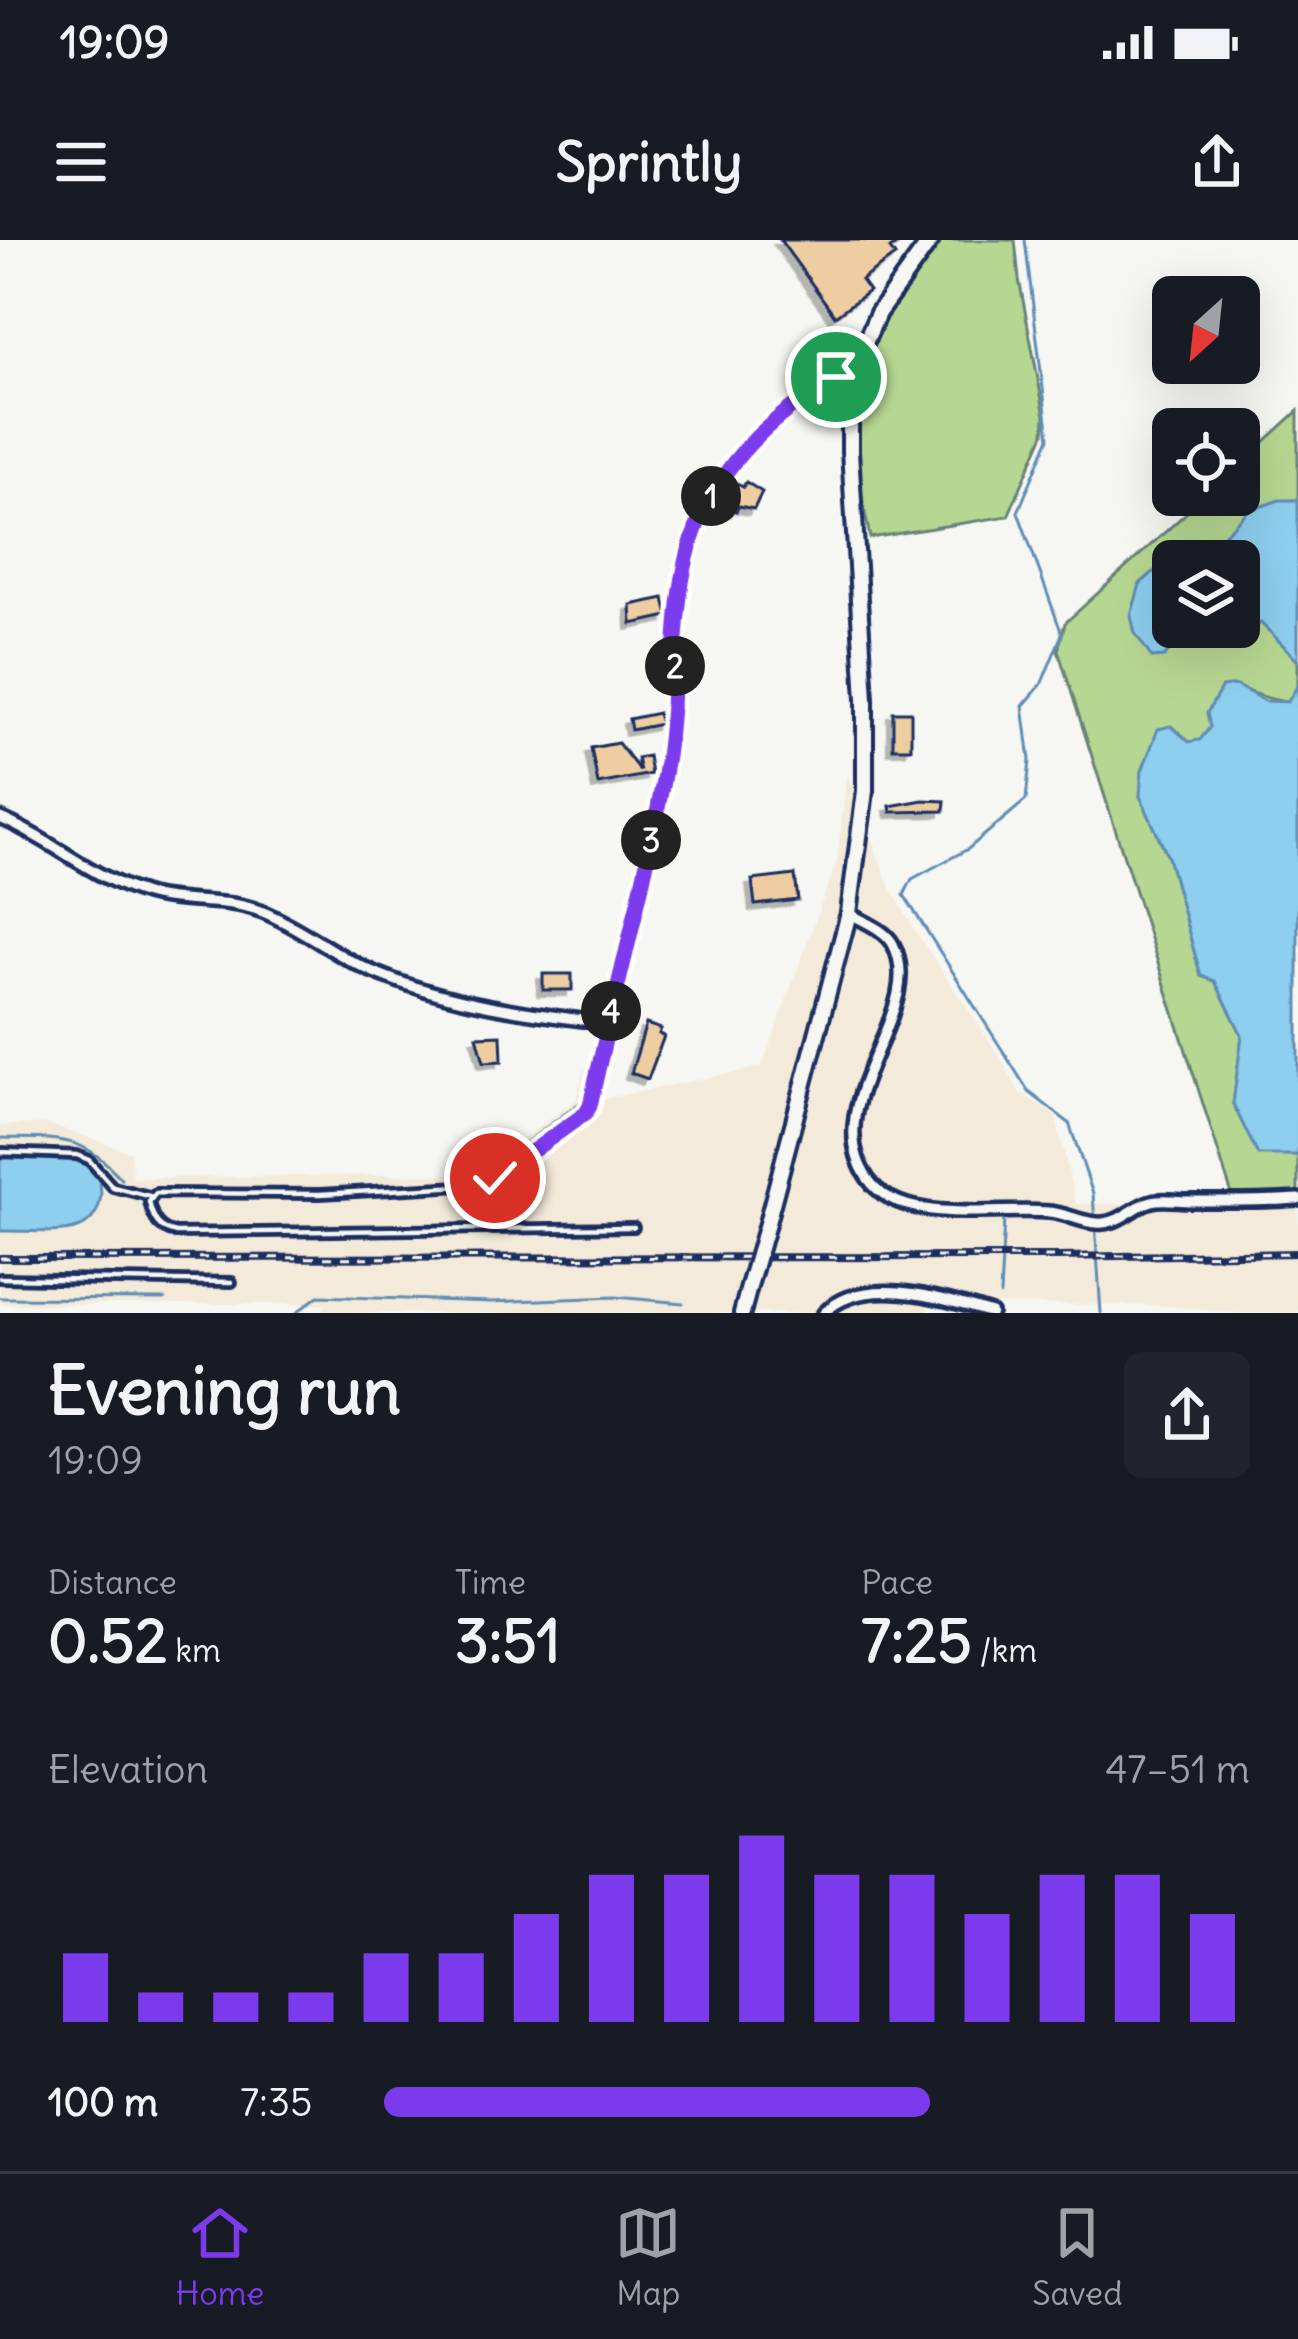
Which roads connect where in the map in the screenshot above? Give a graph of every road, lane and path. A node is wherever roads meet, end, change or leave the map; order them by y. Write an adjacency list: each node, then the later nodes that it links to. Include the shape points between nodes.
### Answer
1 (931, 240): 2 (street, via 878,313)
2 (850, 378): 4 (street, via 866,699 865,791); 5 (street, via 836,377 756,434 730,464 690,544 667,752)
3 (0, 818): 5 (street, via 111,882 151,896 261,911 394,980)
4 (848, 914): 9 (street, via 887,936 898,966 890,1026 860,1086 855,1117 867,1179 888,1198 918,1209 1054,1212 1097,1223 1152,1201); 13 (street, bridge)
5 (608, 1023): 6 (street)
6 (590, 1106): 8 (lane, via 479,1185)
7 (0, 1152): 8 (lane, via 77,1155 113,1187)
8 (153, 1197): 10 (lane, via 153,1219 176,1233)
9 (1298, 1199)
10 (634, 1227)
11 (0, 1278): 12 (lane)
12 (232, 1282)
13 (742, 1313)
14 (824, 1313): 15 (street, via 840,1297 872,1291)
15 (992, 1313)

